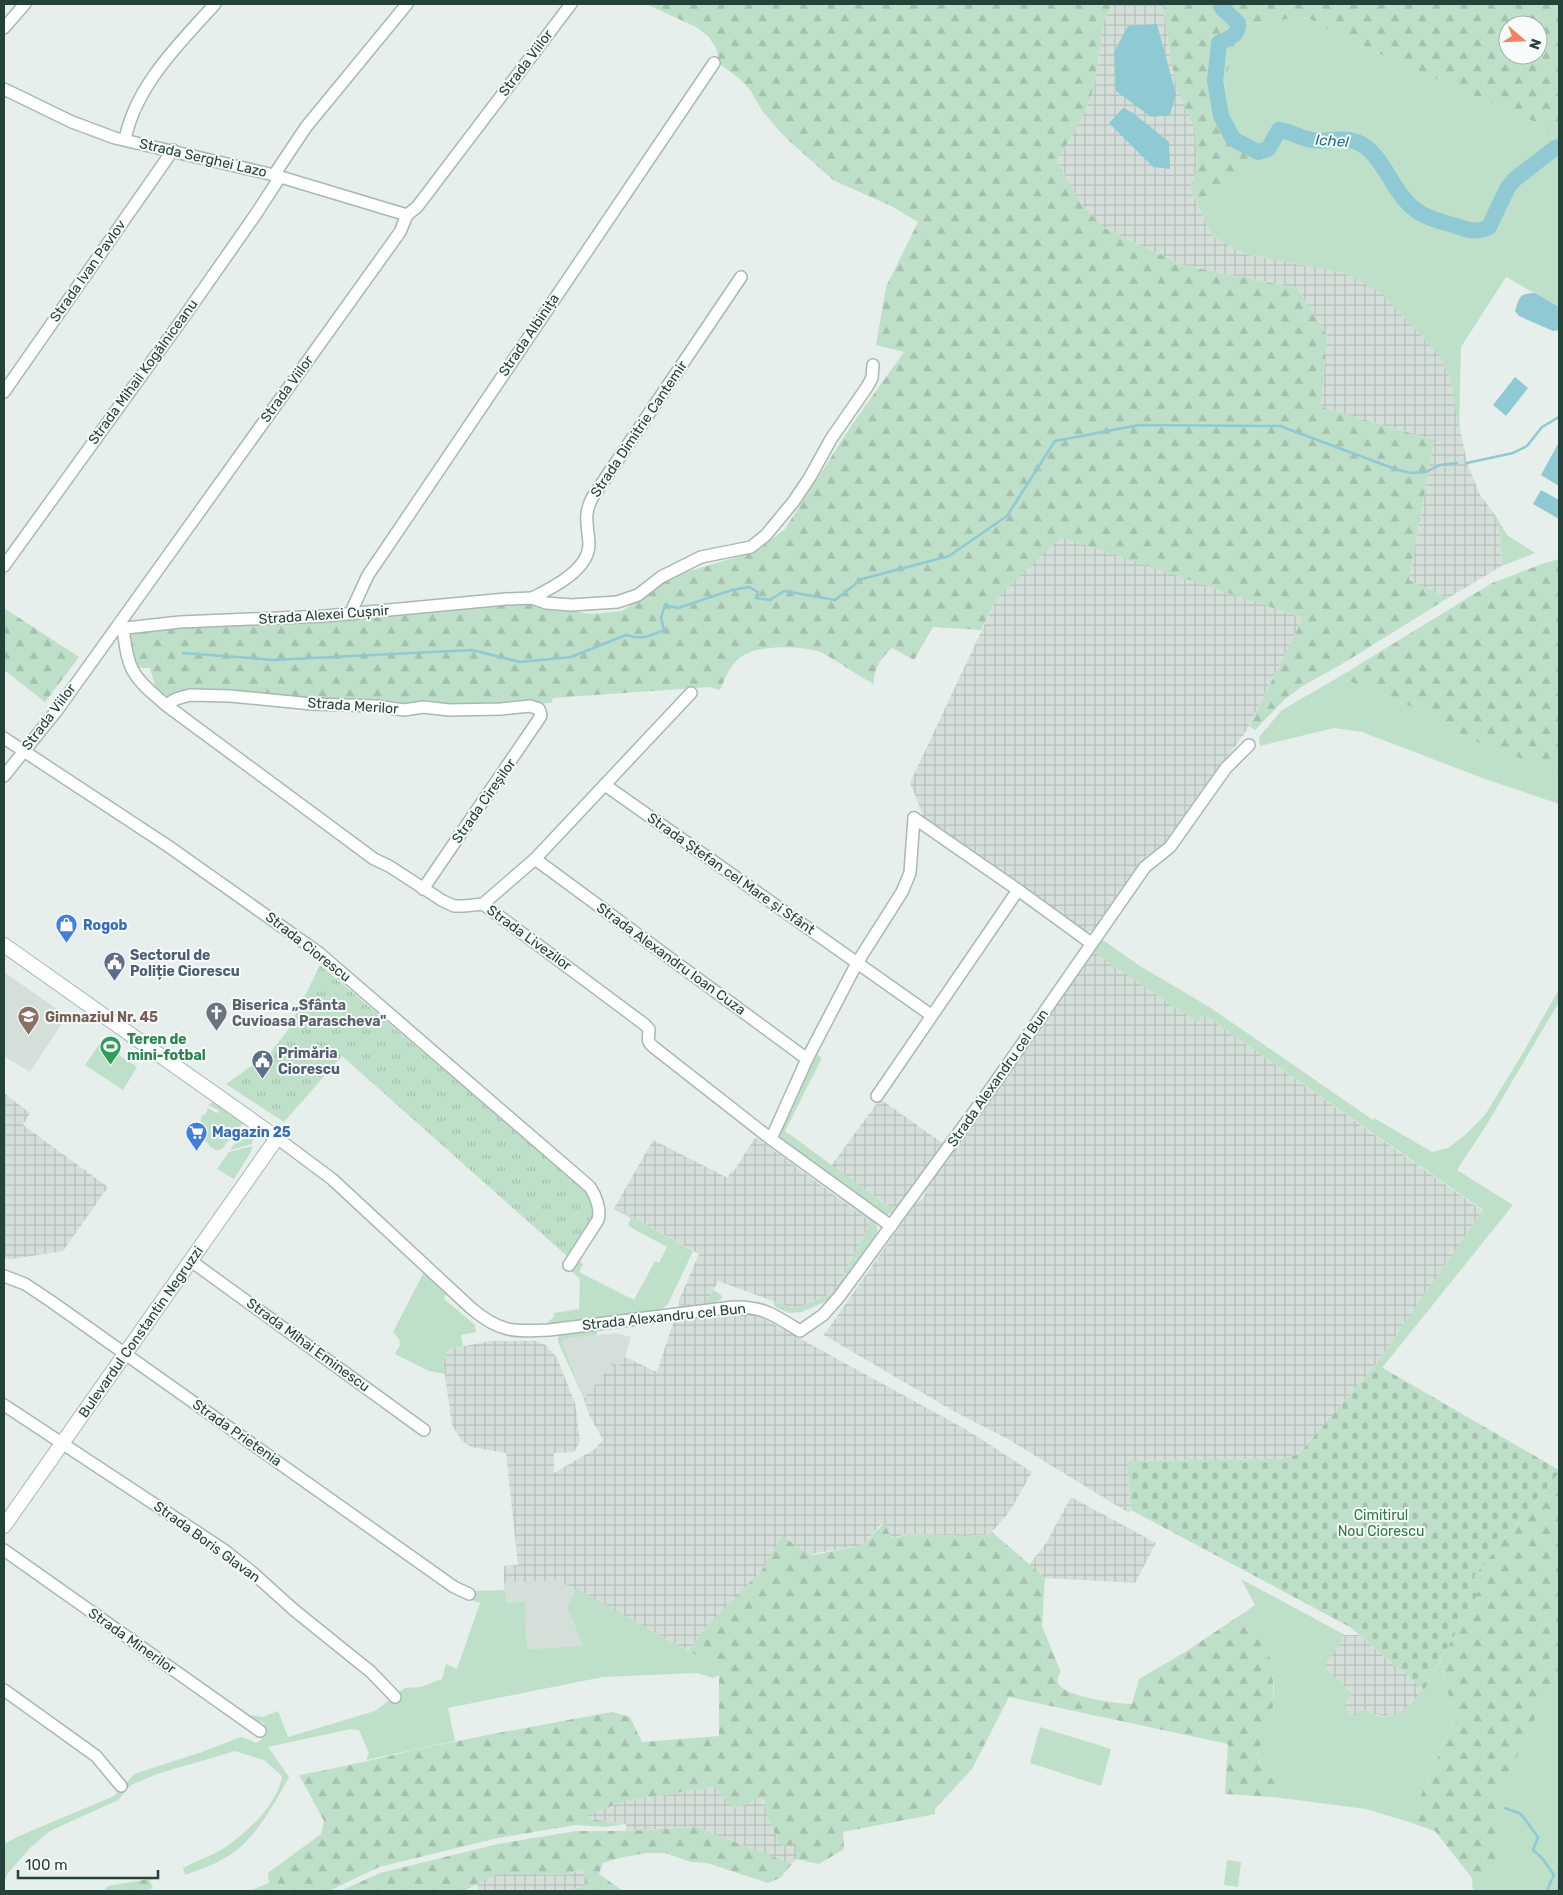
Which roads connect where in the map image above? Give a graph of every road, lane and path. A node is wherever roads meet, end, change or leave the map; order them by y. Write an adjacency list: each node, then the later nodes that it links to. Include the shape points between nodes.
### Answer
1 (24, 4): 5 (street)
2 (216, 4): 8 (street, via 158,70 135,110)
3 (407, 4): 10 (street, Strada Mihail Kogălniceanu, via 306,127)
4 (571, 4): 11 (street, Strada Viilor, via 417,208)
5 (4, 28)
6 (714, 63): 17 (street, Strada Albinița, via 381,556)
7 (4, 89): 8 (street, Strada Serghei Lazo, via 72,122)
8 (126, 140): 9 (street, Strada Serghei Lazo)
9 (173, 150): 10 (street, Strada Serghei Lazo); 14 (street, Strada Ivan Pavlov)
10 (277, 175): 11 (street, Strada Serghei Lazo); 15 (street, Strada Mihail Kogălniceanu, via 256,214)
11 (407, 215): 18 (street, Strada Viilor, via 400,232)
12 (741, 278): 16 (street, Strada Dimitrie Cantemir, via 592,498 586,516 589,547 582,564 558,585)
13 (873, 365): 16 (street, via 872,378 805,485 766,536 751,547 701,556 661,577 638,595 616,602 571,605)
14 (4, 392)
15 (4, 566)
16 (532, 598): 17 (street, Strada Alexei Cușnir)
17 (351, 612): 18 (street, Strada Alexei Cușnir)
18 (119, 628): 20 (street, Strada Livezilor, via 133,671); 24 (street, Strada Viilor)
19 (691, 694): 26 (street)
20 (166, 705): 21 (street, Strada Merilor, via 190,695 404,710 423,707 494,710 530,706); 28 (street, Strada Livezilor, via 374,859)
21 (541, 711): 28 (street, Strada Cireșilor, via 520,748)
22 (4, 738): 24 (street, Strada Ciorescu)
23 (1249, 744): 31 (street, Strada Alexandru cel Bun, via 1226,768 1170,847 1145,867)
24 (22, 752): 25 (street, Strada Viilor); 41 (street, Strada Ciorescu, via 168,846 319,954 590,1187 600,1214)
25 (4, 776)
26 (605, 785): 27 (street); 33 (street, Strada Ștefan cel Mare și Sfânt)
27 (536, 859): 30 (street); 35 (street, Strada Alexandru Ioan Cuza)
28 (423, 889): 30 (street, Strada Livezilor, via 454,906)
29 (1018, 890): 31 (street); 33 (street, via 914,818 910,873 902,892); 34 (street)
30 (483, 904): 38 (street, Strada Livezilor, via 649,1028 648,1043)
31 (1091, 944): 39 (street, Strada Alexandru cel Bun)
32 (4, 945): 37 (street, Strada Alexandru cel Bun)
33 (857, 963): 34 (street, Strada Ștefan cel Mare și Sfânt); 35 (street)
34 (931, 1015): 36 (street)
35 (807, 1059): 38 (street)
36 (877, 1096)
37 (277, 1138): 39 (street, Strada Alexandru cel Bun, via 332,1179 484,1319 510,1330 549,1330 748,1306 764,1310 800,1331 823,1315 839,1297); 40 (street, Bulevardul Constantin Negruzzi)
38 (771, 1138): 39 (street, Strada Livezilor)
39 (891, 1226)
40 (191, 1261): 43 (street, Bulevardul Constantin Negruzzi); 45 (street, Strada Mihai Eminescu)
41 (569, 1265)
42 (4, 1276): 43 (street, Strada Prietenia, via 25,1284)
43 (126, 1354): 46 (street, Bulevardul Constantin Negruzzi); 49 (street, Strada Prietenia, via 454,1587)
44 (4, 1405): 46 (street, Strada Boris Glavan)
45 (424, 1430)
46 (63, 1443): 47 (street, Bulevardul Constantin Negruzzi); 51 (street, Strada Boris Glavan, via 231,1556 371,1672)
47 (4, 1526)
48 (4, 1550): 52 (street, Strada Minerilor)
49 (469, 1594)
50 (4, 1690): 53 (street, via 96,1756)
51 (395, 1697)
52 (260, 1731)
53 (121, 1786)

